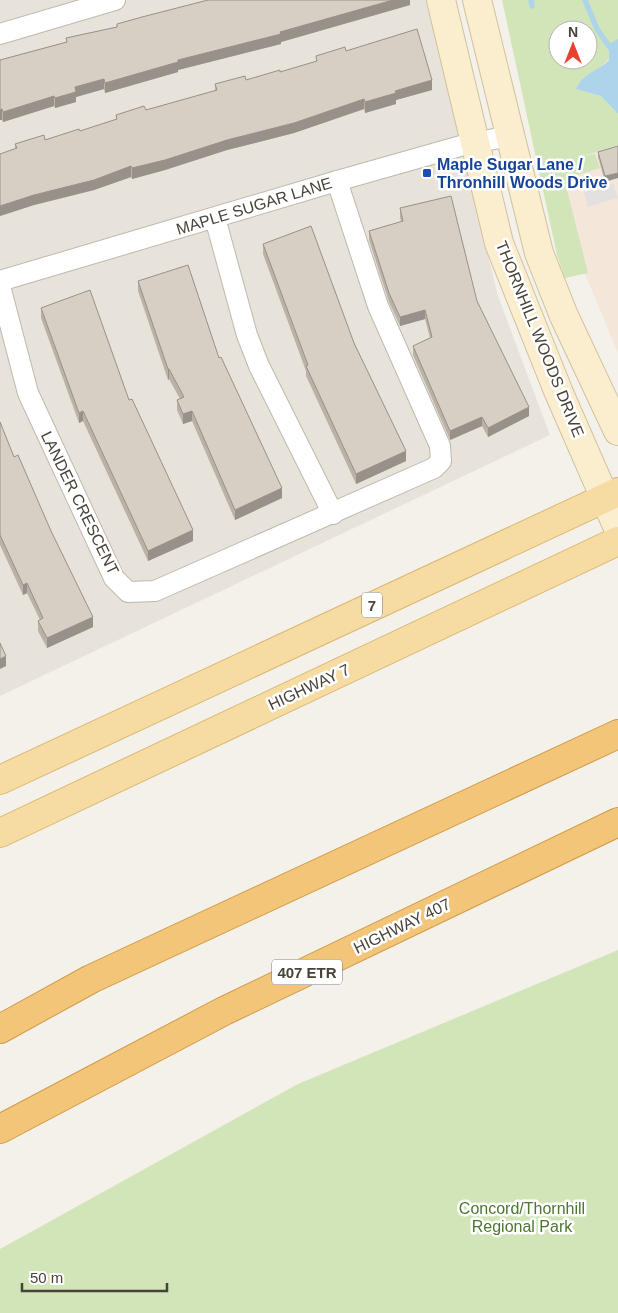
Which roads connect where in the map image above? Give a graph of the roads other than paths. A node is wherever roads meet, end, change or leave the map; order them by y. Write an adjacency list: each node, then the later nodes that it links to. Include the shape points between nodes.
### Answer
1 (115, 0): 4 (street)
2 (441, 0): 6 (street, THORNHILL WOODS DRIVE)
3 (478, 0): 5 (street, THORNHILL WOODS DRIVE)
4 (0, 34)
5 (509, 136): 6 (street, MAPLE SUGAR LANE); 11 (street, THORNHILL WOODS DRIVE, via 539,253 564,316)
6 (475, 143): 7 (street, MAPLE SUGAR LANE); 12 (street, THORNHILL WOODS DRIVE, via 499,243 529,320)
7 (337, 181): 8 (street, MAPLE SUGAR LANE); 13 (street, LANDER CRESCENT, via 378,306 440,446 441,461 434,468)
8 (215, 218): 9 (street, MAPLE SUGAR LANE); 13 (street, via 259,366)
9 (0, 281)
10 (0, 286): 13 (street, LANDER CRESCENT, via 28,394 114,578 128,592 155,591)
11 (618, 431)
12 (612, 495): 14 (street, THORNHILL WOODS DRIVE); 17 (main road, 7)
13 (333, 514)
14 (618, 528)
15 (618, 541): 19 (main road, HIGHWAY 7)
16 (618, 734): 20 (highway, via 91,979)
17 (0, 780)
18 (618, 822): 21 (highway, HIGHWAY 407 / 407 ETR, via 224,1012)
19 (0, 833)
20 (0, 1029)
21 (0, 1129)

